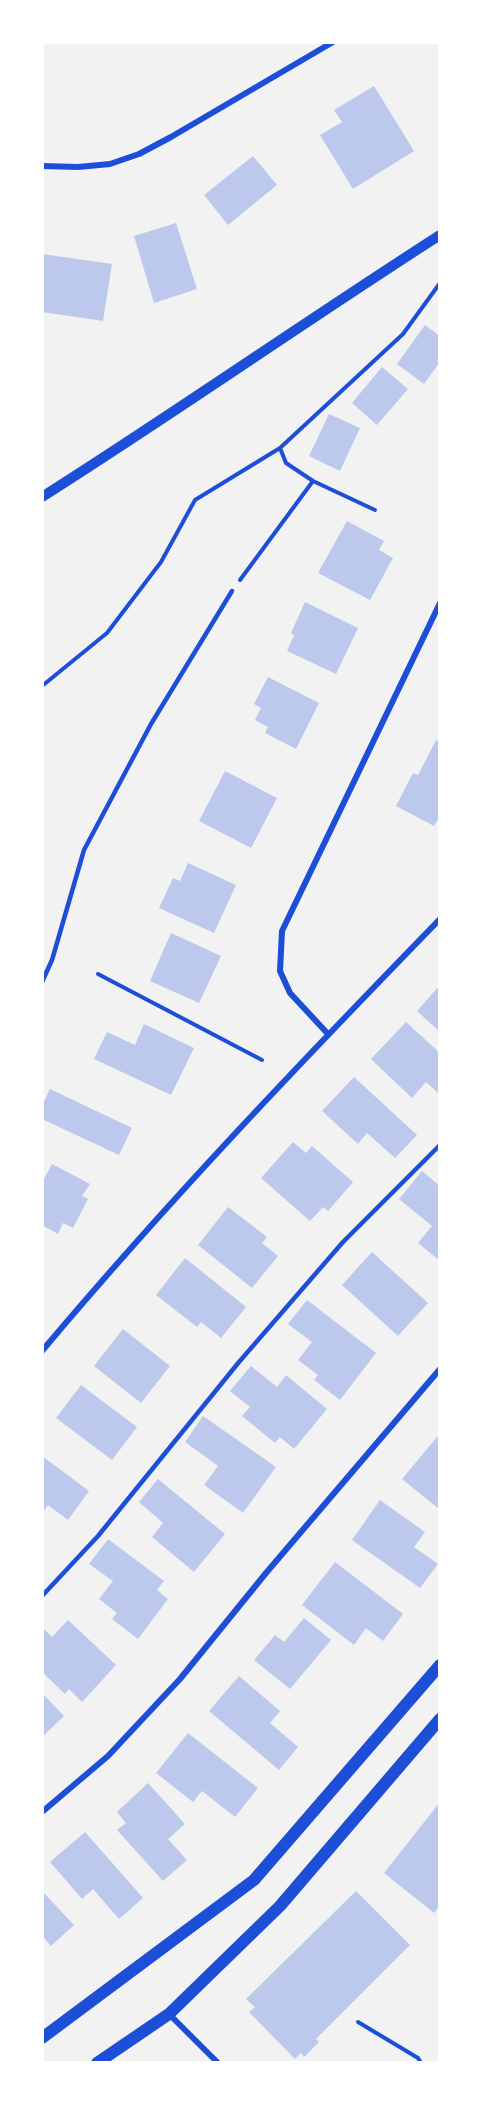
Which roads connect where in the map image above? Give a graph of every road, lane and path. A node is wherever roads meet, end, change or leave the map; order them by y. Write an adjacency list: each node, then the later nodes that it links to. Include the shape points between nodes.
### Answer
1 (333, 42): 2 (street, via 139,154 110,164)
2 (42, 166)
3 (440, 235): 7 (street)
4 (440, 283): 5 (path, via 404,334)
5 (280, 448): 6 (path, via 286,463); 11 (path, via 195,500 161,562 107,633)
6 (313, 481): 8 (path); 9 (path)
7 (42, 497)
8 (375, 510)
9 (232, 591): 14 (lane, via 151,724 84,850)
10 (440, 603): 15 (street, via 282,930 280,971 290,993)
11 (42, 686)
12 (440, 919): 15 (street)
13 (98, 974): 16 (path)
14 (42, 982)
15 (328, 1034): 18 (street, via 113,1266)
16 (262, 1060)
17 (440, 1145): 20 (lane, via 343,1242 239,1362 98,1536)
18 (42, 1351)
19 (440, 1369): 23 (street, via 180,1679 108,1756)
20 (42, 1596)
21 (440, 1665): 26 (main road, via 254,1880)
22 (440, 1719): 24 (main road, via 280,1906)
23 (42, 1812)
24 (169, 2014): 27 (main road); 28 (street)
25 (358, 2022): 29 (path)
26 (42, 2038)
27 (97, 2063)
28 (218, 2063)
29 (421, 2063)

